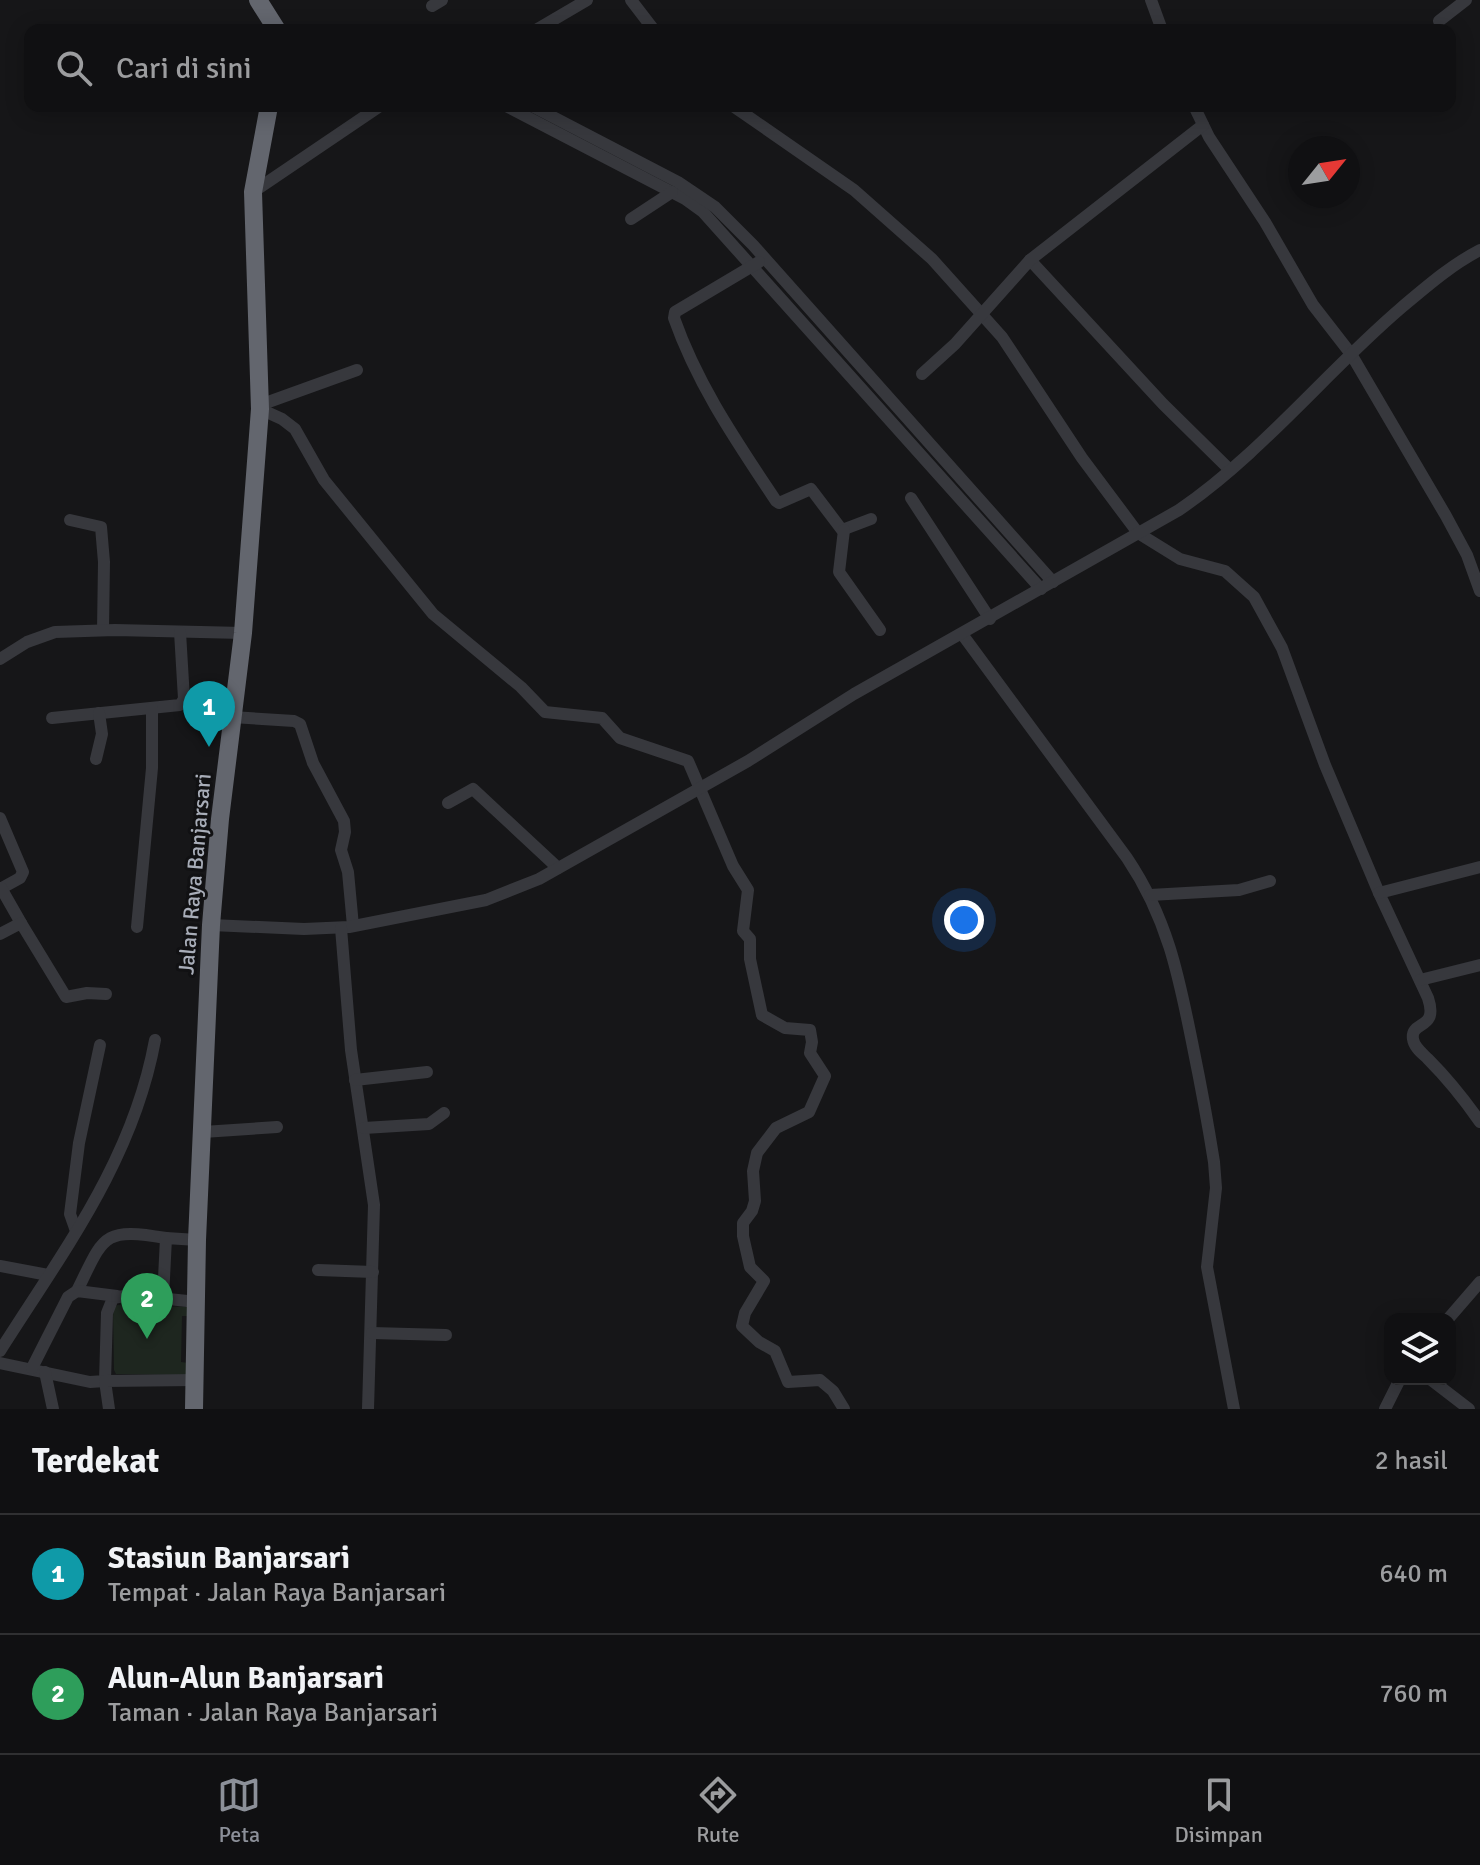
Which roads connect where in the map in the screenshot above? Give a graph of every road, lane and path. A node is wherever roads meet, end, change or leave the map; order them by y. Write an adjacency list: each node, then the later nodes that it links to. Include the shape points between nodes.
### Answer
1 (258, 0): 7 (highway)
2 (587, 0): 8 (street)
3 (631, 0): 9 (street)
4 (1151, 0): 10 (street)
5 (1466, 0): 6 (street)
6 (1439, 21)
7 (273, 24)
8 (546, 24)
9 (649, 24)
10 (1160, 24)
11 (268, 112): 19 (highway, Jalan Raya Banjarsari)
12 (371, 112): 19 (street)
13 (519, 112): 18 (street)
14 (542, 112): 18 (street)
15 (742, 112): 26 (street, via 854,190)
16 (1197, 112): 17 (street)
17 (1203, 125): 24 (street); 27 (street, via 1308,297)
18 (613, 155): 20 (street); 21 (street)
19 (253, 192): 30 (highway, Jalan Raya Banjarsari)
20 (672, 192): 21 (street); 22 (street)
21 (688, 195): 25 (street, via 715,207)
22 (631, 219)
23 (1480, 250): 27 (street, via 1439,276)
24 (1030, 260): 26 (street); 31 (street)
25 (759, 261): 35 (street, via 677,309 679,332 715,406 776,501 811,489); 37 (street)
26 (984, 314): 29 (street); 36 (street)
27 (1351, 354): 31 (street); 38 (street, via 1446,516)
28 (357, 370): 30 (street)
29 (922, 374)
30 (260, 407): 43 (highway, Jalan Raya Banjarsari); 51 (street, via 295,429 324,480 433,614 545,712 602,718 620,738 688,761)
31 (1230, 470): 36 (street, via 1212,488)
32 (911, 498): 39 (street)
33 (871, 519): 35 (street)
34 (70, 520): 40 (street, via 98,525 102,531)
35 (844, 530): 41 (street, via 839,572)
36 (1138, 533): 37 (street); 58 (street, via 1180,559 1225,571 1254,597 1282,648)
37 (1047, 586): 39 (street)
38 (1480, 591)
39 (990, 619): 44 (street)
40 (103, 630): 42 (street); 45 (street, via 39,636)
41 (880, 630)
42 (180, 632): 43 (street); 46 (street, via 184,699 180,705)
43 (243, 633): 48 (highway, Jalan Raya Banjarsari)
44 (962, 634): 51 (street); 59 (street)
45 (0, 659)
46 (154, 708): 47 (street); 62 (street)
47 (99, 713): 49 (street); 50 (street, via 102,734)
48 (232, 717): 61 (highway, Jalan Raya Banjarsari); 63 (street, via 300,724 313,763 346,827 341,850 349,876)
49 (52, 718)
50 (96, 759)
51 (700, 788): 55 (street); 103 (street, via 748,890 743,931 750,939 762,1015 785,1028 810,1030 810,1053 825,1076 809,1112 776,1128 757,1153 755,1201 743,1223 743,1236 750,1267 764,1281 742,1326 775,1351 788,1382 820,1380)
52 (448, 803): 55 (street, via 473,789)
53 (0, 818): 57 (street, via 23,872)
54 (1480, 867): 58 (street)
55 (558, 868): 63 (street, via 486,900)
56 (1270, 881): 59 (street, via 1239,890)
57 (1, 888): 60 (street)
58 (1379, 893): 66 (street)
59 (1150, 895): 104 (street, via 1177,966 1209,1127 1216,1188 1207,1267)
60 (21, 923): 64 (street); 67 (street, via 63,996)
61 (211, 925): 63 (street); 76 (highway, Jalan Raya Banjarsari)
62 (137, 927)
63 (347, 927): 71 (street)
64 (0, 934)
65 (1480, 965): 66 (street)
66 (1420, 980): 73 (street, via 1431,1008 1430,1018 1414,1031 1414,1044 1449,1079)
67 (106, 994)
68 (155, 1040): 77 (street, via 128,1136)
69 (100, 1045): 77 (street, via 79,1143 70,1214)
70 (427, 1072): 71 (street)
71 (355, 1080): 75 (street)
72 (444, 1113): 75 (street, via 429,1124)
73 (1480, 1122)
74 (277, 1127): 76 (street)
75 (364, 1128): 82 (street, via 374,1205)
76 (203, 1132): 79 (highway, Jalan Raya Banjarsari)
77 (76, 1231): 83 (street)
78 (166, 1238): 79 (street); 85 (street, via 111,1236); 87 (street)
79 (197, 1240): 88 (highway, Jalan Raya Banjarsari)
80 (0, 1266): 83 (street)
81 (318, 1270): 82 (street)
82 (373, 1272): 90 (street)
83 (48, 1275): 92 (street)
84 (1480, 1282): 89 (street)
85 (77, 1291): 86 (street); 94 (street, via 68,1297)
86 (117, 1296): 87 (street); 96 (street, via 107,1313)
87 (163, 1298): 88 (street)
88 (197, 1302): 95 (highway, Jalan Raya Banjarsari)
89 (1453, 1313)
90 (372, 1333): 91 (street); 102 (street)
91 (446, 1335)
92 (0, 1351)
93 (0, 1363): 94 (street)
94 (39, 1370): 96 (street); 99 (street)
95 (195, 1380): 96 (street); 101 (highway, Jalan Raya Banjarsari)
96 (105, 1381): 100 (street)
97 (1397, 1385): 105 (street)
98 (1438, 1385): 106 (street)
99 (53, 1409)
100 (109, 1409)
101 (194, 1409)
102 (368, 1409)
103 (844, 1409)
104 (1234, 1409)
105 (1385, 1409)
106 (1469, 1409)

